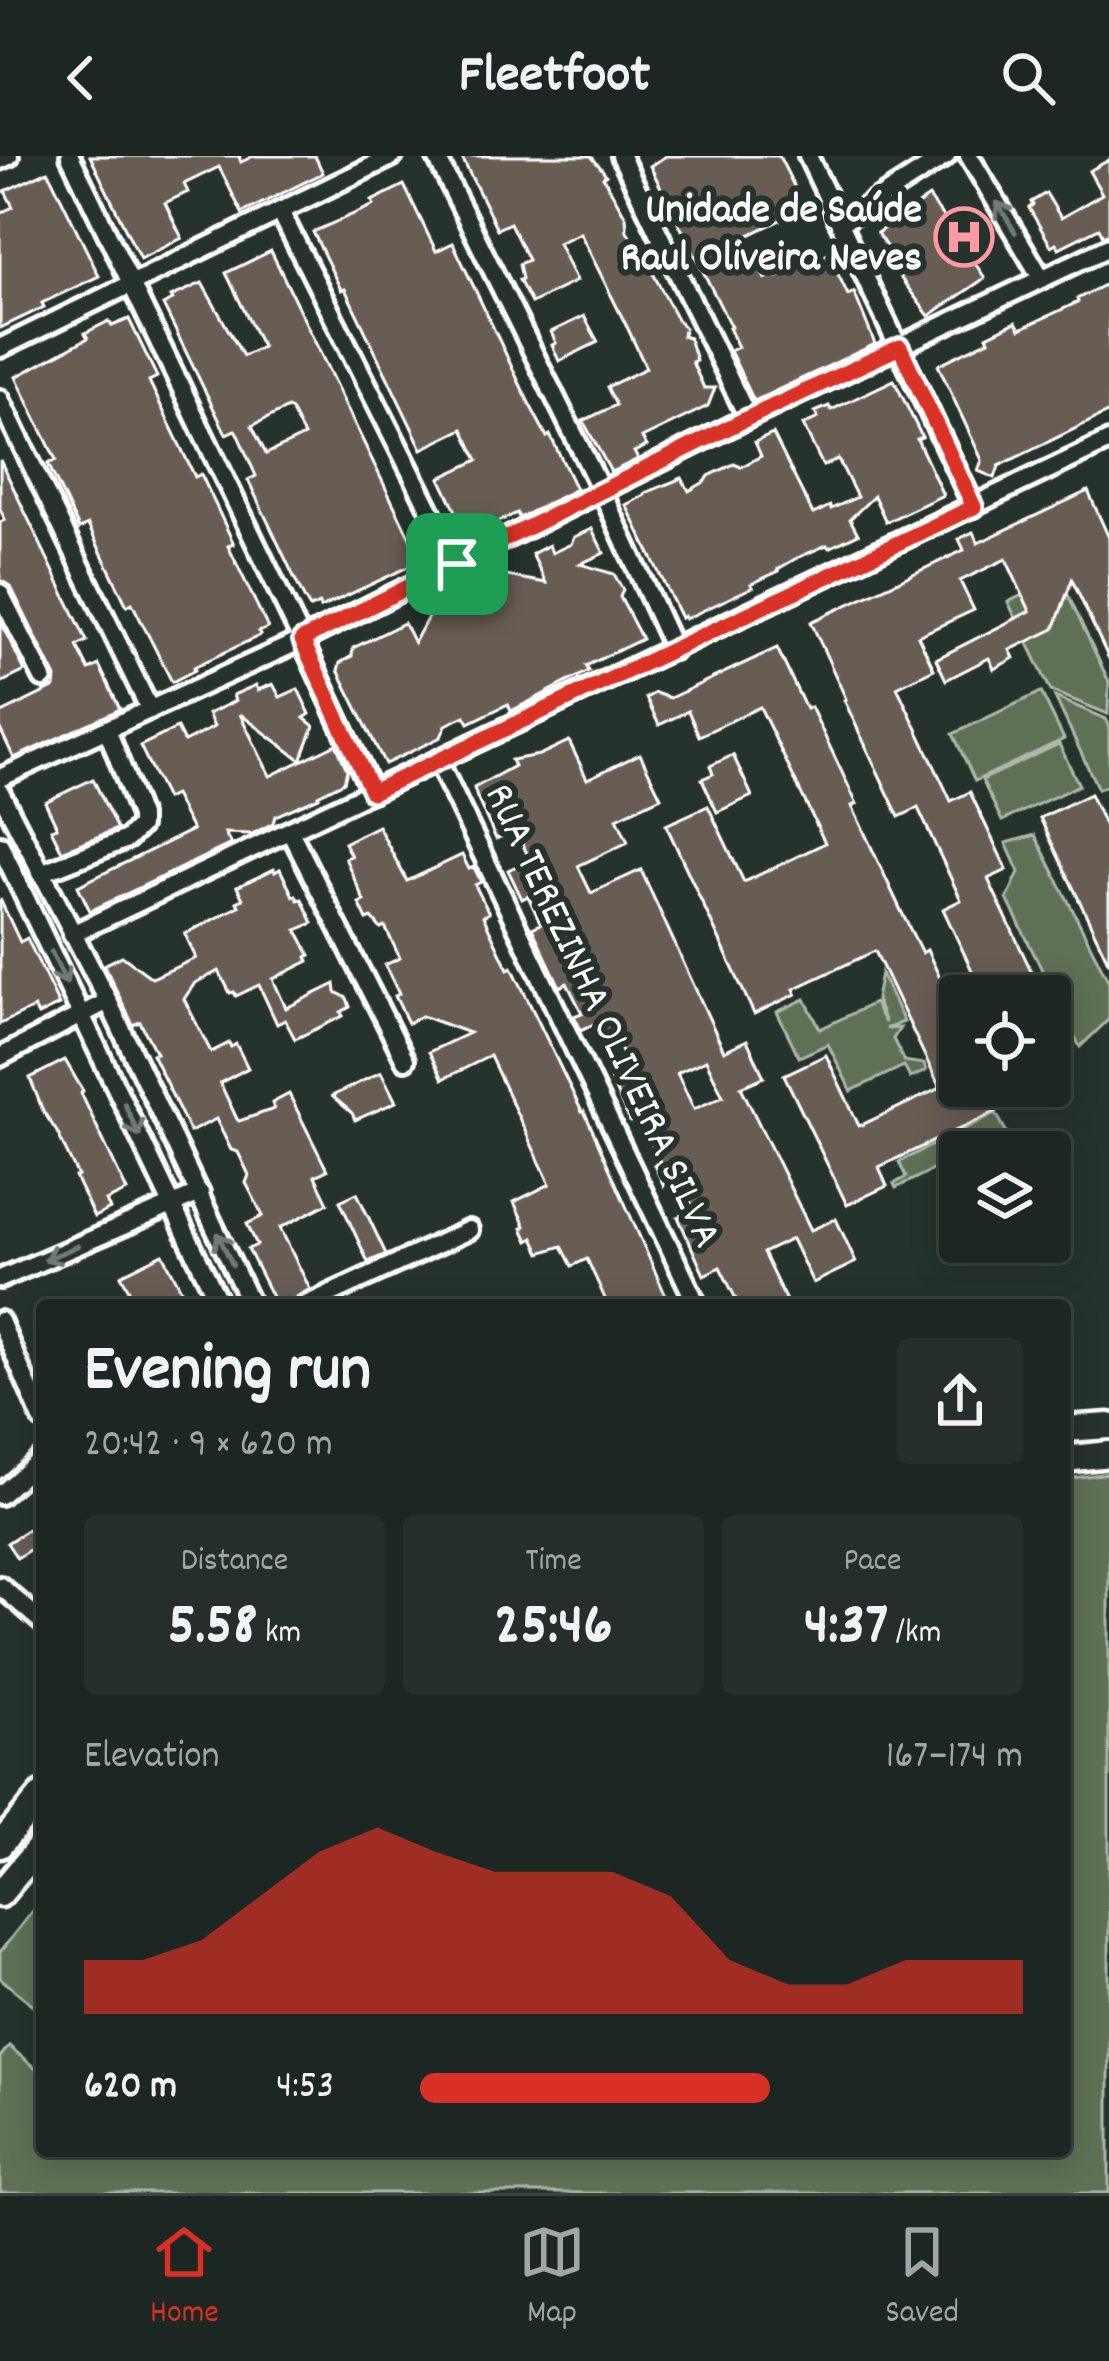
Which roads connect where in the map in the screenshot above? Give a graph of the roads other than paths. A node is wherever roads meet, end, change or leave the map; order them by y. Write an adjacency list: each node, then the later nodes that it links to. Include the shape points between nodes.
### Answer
1 (9, 156): 9 (street)
2 (70, 156): 14 (street)
3 (393, 156): 10 (street)
4 (436, 156): 20 (street)
5 (621, 156): 18 (street)
6 (808, 156): 11 (street)
7 (946, 156): 11 (street)
8 (969, 156): 13 (street, one-way to 8)
9 (0, 160)
10 (280, 211): 14 (street); 22 (street)
11 (840, 223): 15 (street)
12 (1109, 247): 13 (street)
13 (1042, 279): 15 (street)
14 (130, 283): 16 (street); 24 (street)
15 (900, 347): 18 (street); 21 (street)
16 (0, 348)
17 (0, 399): 27 (street)
18 (748, 418): 20 (street)
19 (1109, 441): 21 (street)
20 (602, 492): 22 (street); 25 (street)
21 (974, 507): 25 (street)
22 (457, 564): 24 (street)
23 (0, 593): 26 (street)
24 (302, 640): 27 (street); 32 (street)
25 (674, 650): 29 (street)
26 (43, 678)
27 (150, 710): 28 (street)
28 (106, 729): 30 (street); 35 (street, via 140,826 127,839)
29 (438, 761): 32 (street); 48 (street, RUA TEREZINHA OLIVEIRA SILVA)
30 (0, 778)
31 (0, 792): 35 (street)
32 (372, 792): 33 (street)
33 (290, 831): 36 (street); 40 (street)
34 (0, 845): 38 (street, one-way to 38)
35 (41, 873): 36 (street)
36 (72, 934): 37 (street)
37 (108, 1001): 38 (street); 41 (street)
38 (82, 1014): 39 (street); 42 (street, one-way to 42)
39 (0, 1057)
40 (405, 1060)
41 (200, 1193): 42 (street); 46 (street, one-way to 41)
42 (172, 1205): 44 (street, one-way to 44); 45 (street)
43 (469, 1230): 47 (street)
44 (0, 1279)
45 (217, 1299)
46 (248, 1299)
47 (318, 1299)
48 (694, 1299)
49 (0, 1321): 50 (street)
50 (36, 1404)
51 (1109, 1426): 52 (main road)
52 (1071, 1429)
53 (1109, 1454): 54 (main road)
54 (1071, 1458)
55 (36, 1463): 56 (street)
56 (0, 1495)
57 (0, 1586): 58 (street)
58 (36, 1617)
59 (36, 1802): 60 (main road)
60 (0, 1845)
61 (36, 1851): 62 (main road)
62 (0, 1894)

